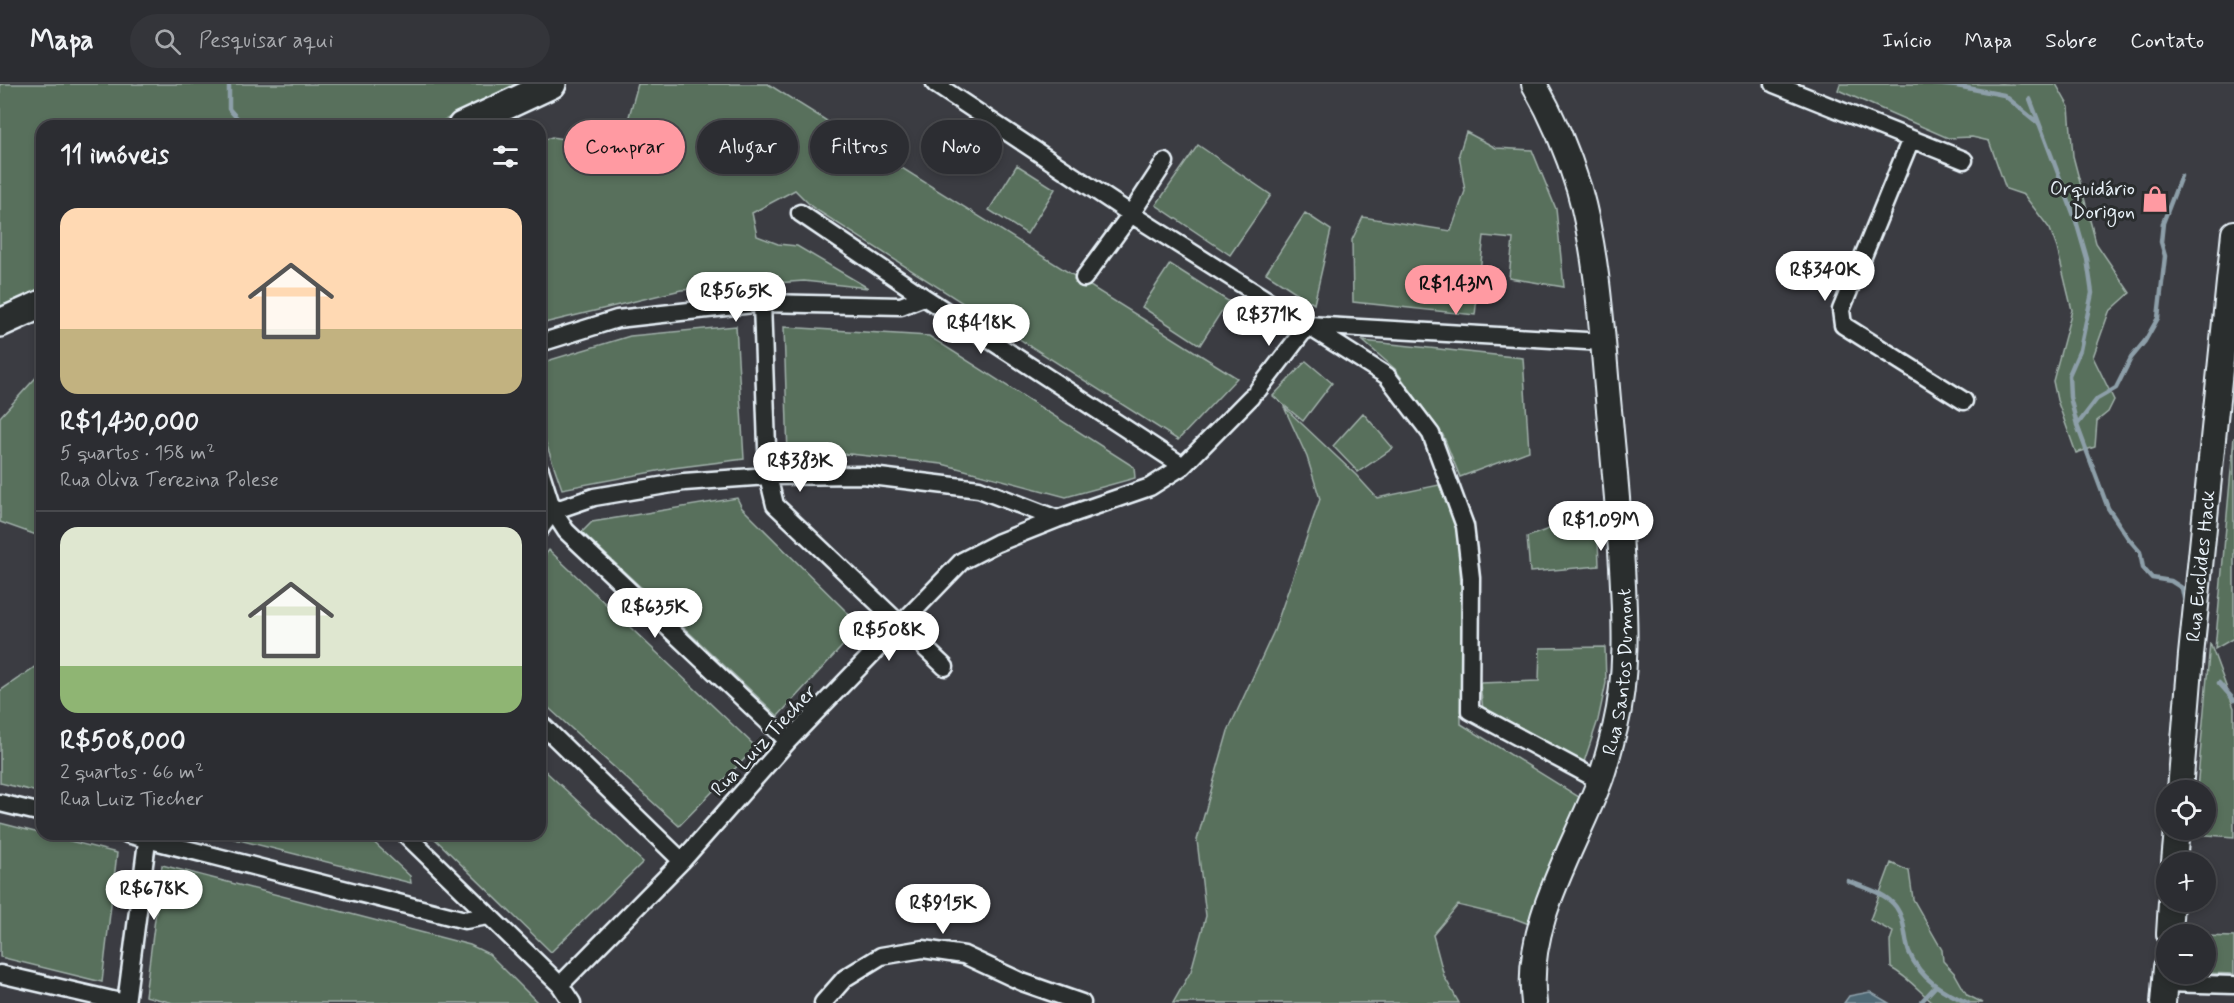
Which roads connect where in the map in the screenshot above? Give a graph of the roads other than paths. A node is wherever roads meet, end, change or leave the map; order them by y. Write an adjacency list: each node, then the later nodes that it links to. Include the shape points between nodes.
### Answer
1 (552, 84): 6 (main road)
2 (935, 84): 11 (street)
3 (1534, 84): 21 (main road, Rua Santos Dumont, via 1562,141 1579,189 1592,248)
4 (1774, 84): 5 (street)
5 (1797, 88): 7 (street)
6 (475, 120)
7 (1911, 139): 8 (street); 23 (street, via 1841,310 1843,325)
8 (1964, 160)
9 (1165, 162): 11 (street)
10 (800, 213): 15 (street)
11 (1131, 214): 14 (street); 19 (street)
12 (2234, 233): 13 (main road, Rua Euclides Hack)
13 (2232, 264): 22 (main road, Rua Euclides Hack)
14 (1084, 278)
15 (924, 297): 16 (street, via 901,306); 24 (street)
16 (762, 303): 20 (street, via 617,319); 25 (street)
17 (36, 307): 18 (main road)
18 (0, 322)
19 (1308, 325): 21 (street); 24 (street, Rua Luiz Tiecher, via 1254,394); 35 (street, via 1387,376 1431,434 1465,526 1471,578 1470,711)
20 (546, 341)
21 (1603, 342): 35 (main road, Rua Santos Dumont, via 1625,616 1616,724)
22 (2227, 384): 34 (main road, Rua Euclides Hack, via 2191,655)
23 (1964, 401)
24 (1183, 466): 28 (street, Rua Luiz Tiecher, via 1150,487)
25 (768, 476): 27 (street, via 684,482 594,497); 28 (street, via 863,475 979,489); 30 (street, via 775,505)
26 (546, 489): 27 (street)
27 (553, 511): 29 (street); 33 (street, via 566,531)
28 (1057, 519): 30 (street, Rua Luiz Tiecher, via 962,561)
29 (546, 521)
30 (901, 625): 31 (street); 33 (street, Rua Luiz Tiecher)
31 (945, 667)
32 (546, 729): 41 (street)
33 (788, 741): 41 (street, Rua Luiz Tiecher)
34 (2181, 780)
35 (1600, 781): 51 (main road, Rua Santos Dumont, via 1537,937 1531,981)
36 (0, 803): 37 (street)
37 (36, 812)
38 (146, 840): 47 (street)
39 (162, 840): 42 (street, via 465,920)
40 (411, 840): 42 (street)
41 (682, 861): 45 (street, Rua Luiz Tiecher)
42 (489, 916): 45 (street)
43 (0, 974): 47 (street)
44 (2165, 984): 46 (street)
45 (560, 985): 48 (street)
46 (2234, 985)
47 (126, 1003)
48 (572, 1003)
49 (823, 1003): 50 (street, via 845,978 881,956 923,949 964,956)
50 (1082, 1003)
51 (1534, 1003)

